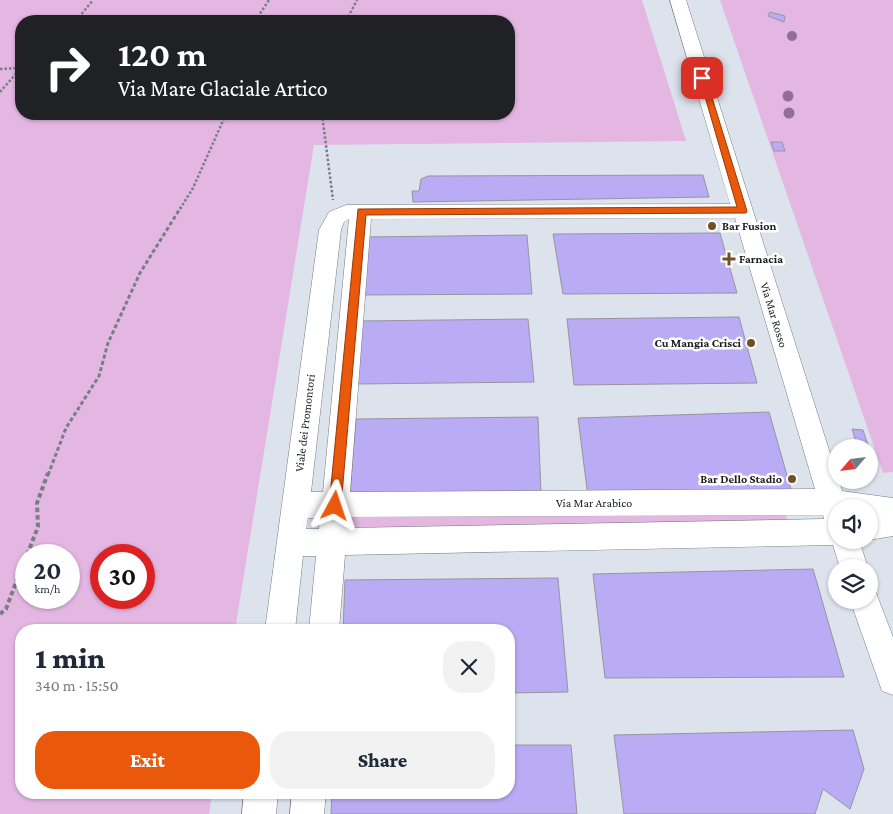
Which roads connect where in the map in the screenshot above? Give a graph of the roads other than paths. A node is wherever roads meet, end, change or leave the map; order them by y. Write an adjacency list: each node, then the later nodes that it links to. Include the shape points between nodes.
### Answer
1 (678, 0): 2 (street, Via Mar Rosso)
2 (742, 211): 3 (street); 4 (street, Via Mar Rosso)
3 (362, 212): 5 (street, Viale dei Promontori, via 346,212 336,217 330,230); 6 (street)
4 (831, 499)
5 (295, 506): 6 (street, Via Mar Arabico); 14 (street, Viale dei Promontori)
6 (335, 506): 7 (street, Via Mar Arabico); 13 (street)
7 (828, 508)
8 (878, 509): 9 (street, Via Mar Arabico)
9 (893, 510)
10 (893, 524): 11 (street)
11 (878, 526)
12 (828, 532): 13 (street)
13 (332, 541): 14 (street); 17 (street)
14 (291, 542): 16 (street, Viale dei Promontori)
15 (868, 609): 18 (street)
16 (281, 624)
17 (325, 624)
18 (893, 680)
19 (260, 799): 21 (street)
20 (308, 799): 22 (street)
21 (259, 814)
22 (307, 814)

